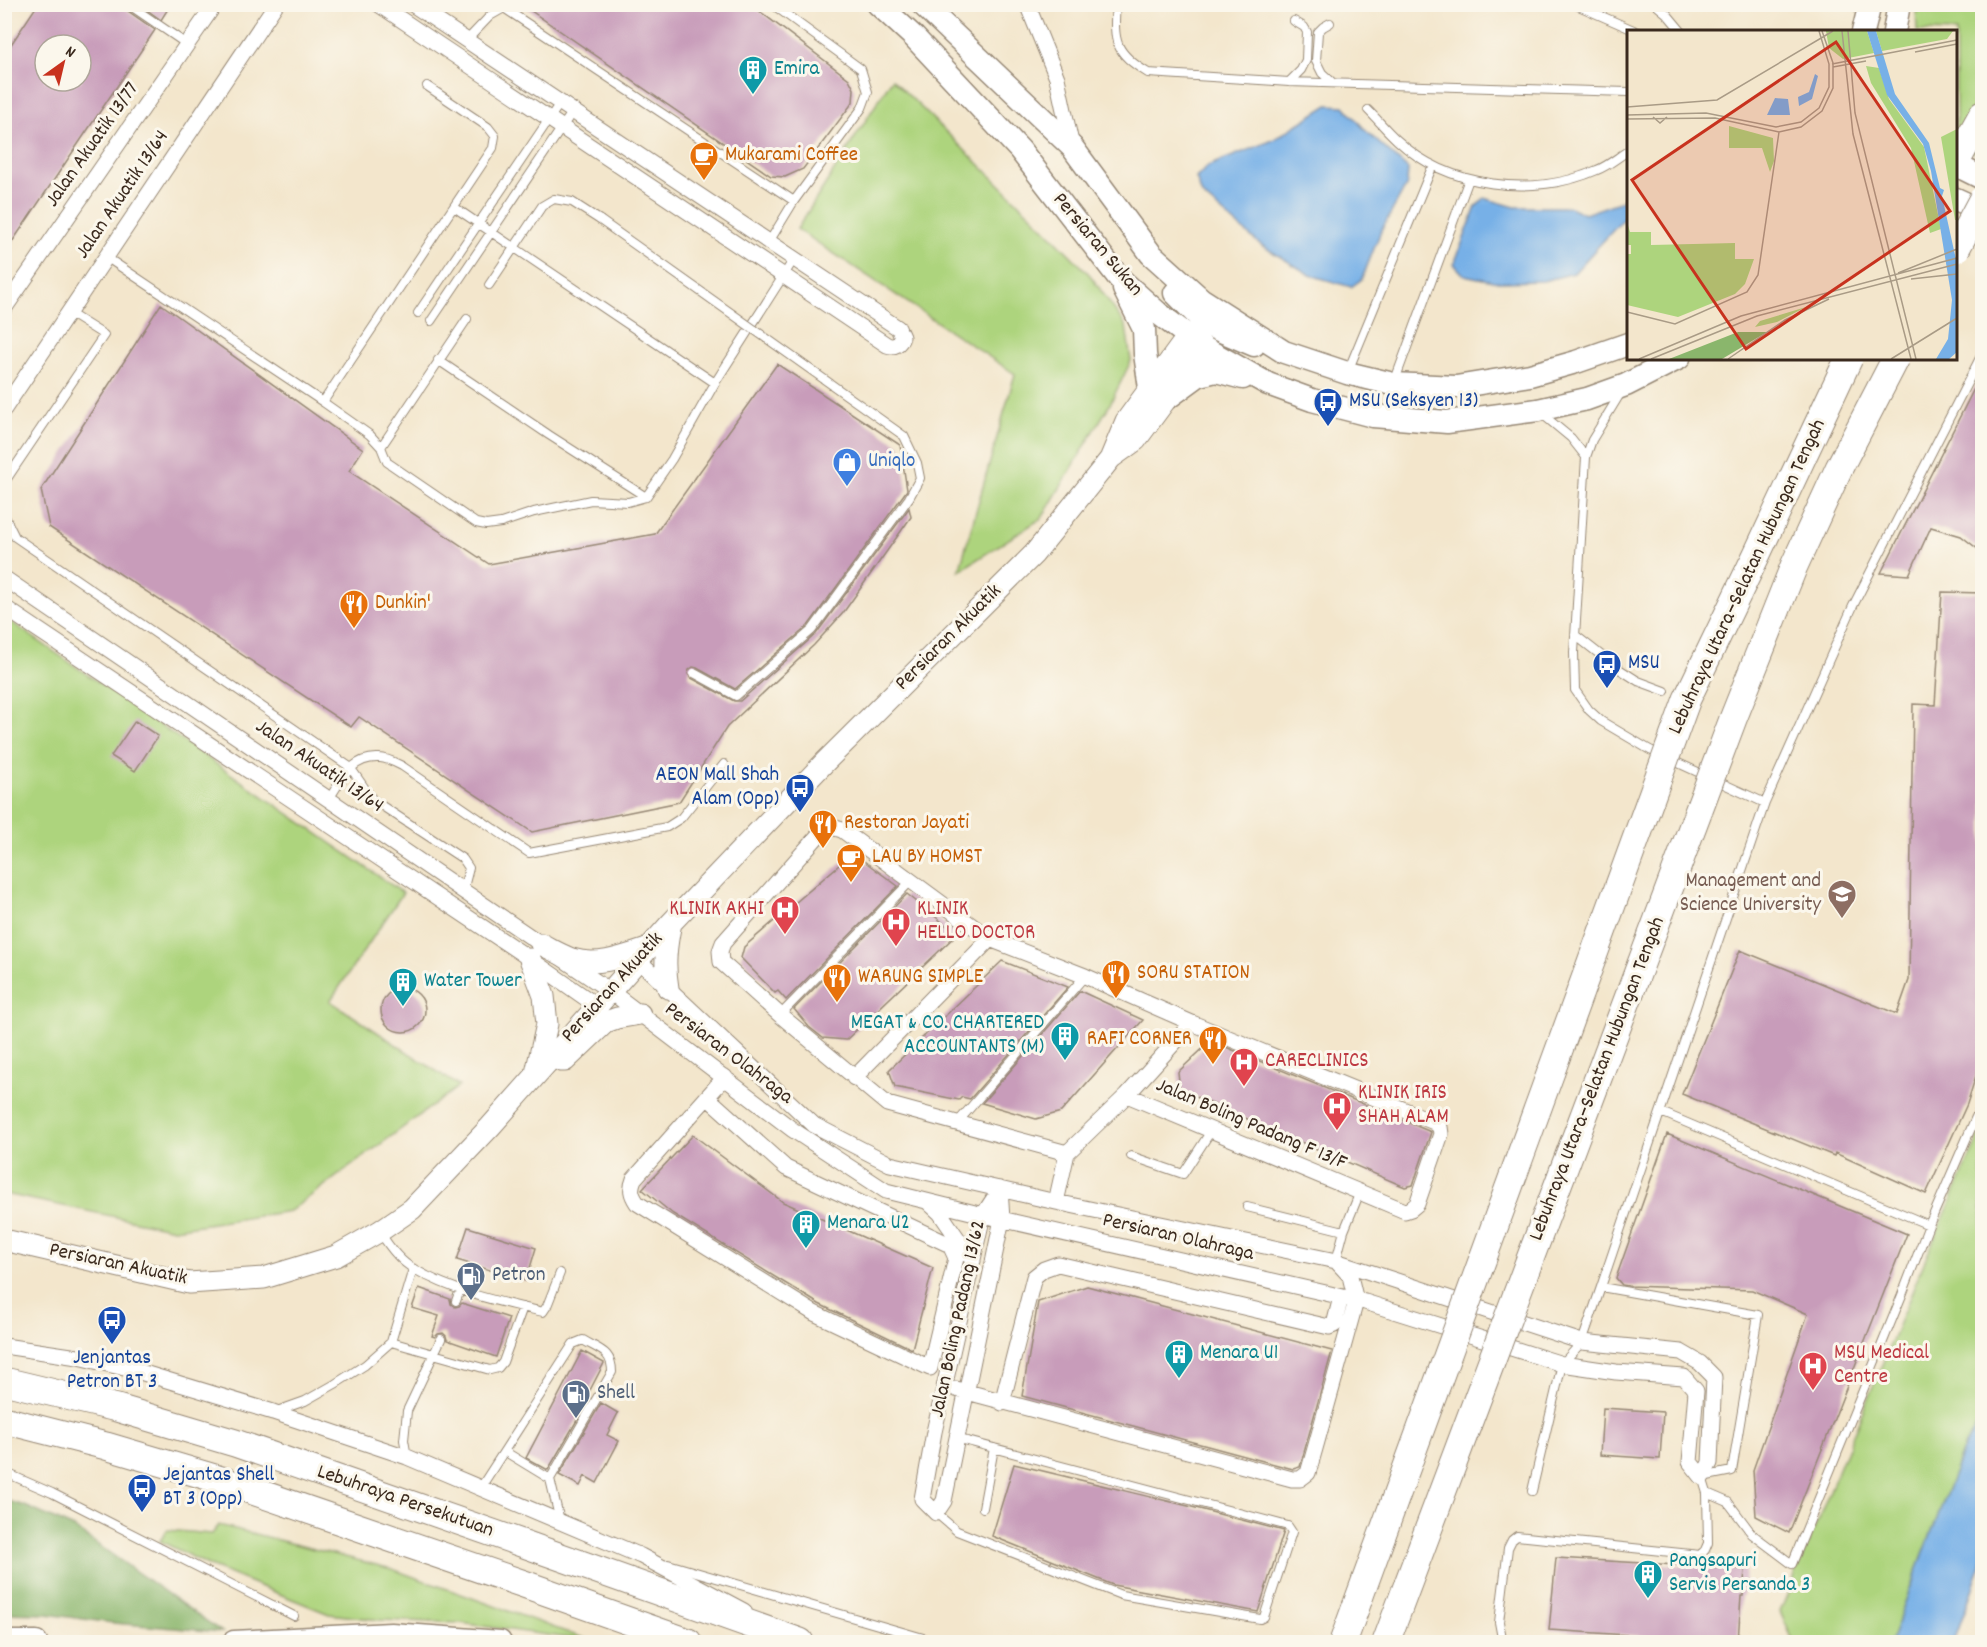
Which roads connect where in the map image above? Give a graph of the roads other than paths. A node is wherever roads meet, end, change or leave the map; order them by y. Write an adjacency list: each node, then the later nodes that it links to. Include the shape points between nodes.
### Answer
1 (128, 4): 23 (lane)
2 (215, 4): 23 (street, Jalan Akuatik 13/77)
3 (276, 4): 50 (street, Jalan Akuatik 13/64)
4 (378, 4): 31 (street)
5 (412, 4): 22 (street)
6 (772, 4): 41 (lane, via 861,69 867,92 862,108)
7 (878, 4): 53 (main road, Persiaran Sukan, via 1020,150)
8 (922, 4): 32 (main road, Persiaran Sukan)
9 (1027, 4): 32 (street, via 1057,78)
10 (1116, 4): 24 (lane, via 1114,30 1118,46 1130,62 1148,73)
11 (1574, 4): 18 (lane)
12 (1655, 4): 19 (lane)
13 (1870, 4): 20 (main road)
14 (1899, 4): 21 (main road)
15 (504, 6): 22 (lane); 41 (lane)
16 (1294, 21): 24 (lane, via 1307,32 1306,60)
17 (1330, 23): 25 (lane, via 1318,32 1316,62)
18 (1633, 30)
19 (1680, 30)
20 (1864, 30)
21 (1894, 30)
22 (467, 40): 28 (street)
23 (188, 45): 55 (street, Jalan Akuatik 13/77)
24 (1289, 82): 25 (lane)
25 (1333, 83): 27 (lane)
26 (427, 86): 42 (lane, via 488,127 495,136 494,148)
27 (1627, 92)
28 (566, 107): 31 (lane); 31 (lane); 46 (street)
29 (1368, 110): 35 (lane, via 1398,141)
30 (1983, 115): 34 (highway)
31 (556, 123): 44 (lane); 45 (lane); 52 (street)
32 (1072, 147): 49 (main road, Persiaran Sukan)
33 (1627, 152): 38 (lane, via 1597,170 1556,183 1512,186)
34 (1957, 162)
35 (1434, 165): 38 (lane); 68 (lane)
36 (1957, 165): 37 (main road)
37 (1983, 178)
38 (1469, 179): 71 (lane)
39 (1957, 200): 43 (main road)
40 (1983, 200): 47 (highway, bridge)
41 (794, 201): 46 (lane)
42 (454, 207): 44 (lane); 74 (lane)
43 (1983, 211)
44 (478, 224): 45 (lane); 57 (lane)
45 (491, 232): 48 (lane); 59 (lane)
46 (769, 242): 51 (street)
47 (1957, 247)
48 (514, 248): 54 (lane); 69 (lane); 85 (lane, bridge, via 542,206 554,199 572,201 904,436 917,463 920,477 909,498 812,630 736,696)
49 (1150, 254): 60 (main road, via 1164,284); 62 (main road, Persiaran Sukan, via 1201,299)
50 (106, 257): 56 (street, Jalan Akuatik 13/64); 74 (lane)
51 (794, 259): 52 (lane); 52 (street, via 898,328 901,340 897,345 886,345)
52 (782, 277): 69 (lane)
53 (1119, 278): 60 (main road, Persiaran Sukan, via 1158,313); 73 (main road, via 1144,329 1145,354)
54 (489, 285)
55 (4, 309)
56 (69, 313): 75 (street, Jalan Akuatik 13/64); 79 (lane, via 104,335)
57 (418, 313)
58 (467, 319): 64 (lane)
59 (431, 321)
60 (1200, 336): 62 (main road); 70 (main road, Persiaran Sukan); 73 (street, Persiaran Akuatik)
61 (1627, 345): 71 (main road, Persiaran Sukan, via 1530,375 1456,387)
62 (1284, 352): 68 (main road, Persiaran Sukan)
63 (1983, 354): 90 (lane, via 1853,606)
64 (438, 360): 77 (lane); 80 (lane)
65 (1675, 360): 72 (main road, Persiaran Sukan)
66 (1848, 360): 170 (highway, Lebuhraya Utara–Selatan Hubungan Tengah, bridge, via 1687,699)
67 (1895, 360): 171 (highway, Lebuhraya Utara–Selatan Hubungan Tengah, bridge, via 1804,544 1742,697)
68 (1347, 373): 71 (main road, Persiaran Sukan)
69 (716, 383): 80 (lane)
70 (1268, 384): 73 (main road, via 1216,371); 76 (main road, Persiaran Sukan, via 1373,416 1447,422)
71 (1394, 384)
72 (1626, 385): 76 (main road, Persiaran Sukan); 78 (lane, via 1592,440)
73 (1160, 392): 93 (street, Persiaran Akuatik, via 1136,440 1111,458 1034,554 825,762)
74 (323, 402): 77 (lane)
75 (4, 409)
76 (1538, 410): 78 (lane, via 1571,438)
77 (381, 447): 80 (lane, via 387,462 476,523 486,525 591,500 628,502)
78 (1586, 457): 84 (lane)
79 (4, 483)
80 (646, 497)
81 (4, 515): 88 (lane, via 15,537)
82 (4, 578): 89 (street, Jalan Akuatik 13/64)
83 (4, 607): 95 (street, Jalan Akuatik 13/64)
84 (1575, 635): 86 (lane, via 1638,681); 90 (lane, via 1575,690 1601,721 1650,750)
85 (694, 673)
86 (1665, 691)
87 (724, 764): 88 (lane, via 681,818 667,827 529,853 402,766 382,757 364,759)
88 (350, 767): 89 (lane); 92 (lane, via 374,800 463,859 469,868)
89 (329, 799): 92 (street, Jalan Akuatik 13/64)
90 (1765, 803): 109 (lane)
91 (911, 881): 94 (street); 101 (lane); 101 (street, via 842,830 823,830 720,951 721,962)
92 (463, 891): 95 (street, Jalan Akuatik 13/64)
93 (671, 923): 96 (street, Persiaran Akuatik); 98 (street, via 666,947)
94 (990, 939): 97 (street); 105 (street)
95 (536, 952): 96 (street, via 594,962); 99 (street, Jalan Akuatik 13/64); 103 (street, via 547,1024)
96 (643, 954): 98 (street, Persiaran Olahraga); 99 (street, Persiaran Akuatik)
97 (1085, 976): 102 (street); 110 (lane)
98 (668, 988): 114 (street, Persiaran Olahraga, via 814,1125 890,1164)
99 (603, 998): 100 (street, Persiaran Olahraga); 103 (street, Persiaran Akuatik)
100 (640, 1014): 103 (street, via 606,1022 565,1061); 104 (street, Persiaran Olahraga)
101 (780, 1015): 105 (street)
102 (1192, 1023): 106 (street); 115 (street, Jalan Boling Padang F 13/F, via 1440,1127 1417,1204 1411,1209 1405,1211)
103 (541, 1069): 122 (street, Persiaran Akuatik, via 412,1209)
104 (725, 1077): 107 (street); 116 (street, Persiaran Olahraga, via 793,1130 886,1191)
105 (854, 1078): 110 (street, via 887,1104)
106 (1127, 1095): 111 (street, Jalan Boling Padang F 13/F); 112 (street)
107 (707, 1096): 107 (street, via 634,1179 631,1194 637,1203 814,1313 930,1368 956,1257 950,1245 786,1168)
108 (1983, 1103): 121 (lane)
109 (1661, 1112): 121 (lane); 129 (lane)
110 (956, 1124): 112 (street)
111 (1211, 1131): 113 (lane, via 1183,1174); 115 (street, Jalan Boling Padang F 13/F)
112 (1067, 1153): 117 (street)
113 (1131, 1156)
114 (1000, 1189): 117 (street, Persiaran Olahraga); 119 (street, Jalan Boling Padang 13/62); 120 (street, Jalan Boling Padang 13/62)
115 (1360, 1192): 123 (lane)
116 (928, 1202): 119 (street, Persiaran Olahraga); 125 (street)
117 (1056, 1202): 126 (street, Persiaran Olahraga)
118 (1247, 1207): 123 (lane)
119 (983, 1215): 120 (street, Persiaran Olahraga); 125 (street, Jalan Boling Padang 13/62)
120 (1002, 1219): 131 (street, Persiaran Olahraga); 143 (street, Jalan Boling Padang 13/62)
121 (1929, 1225): 157 (lane, via 1792,1564 1752,1534 1728,1502)
122 (380, 1231): 124 (street, Persiaran Akuatik, via 336,1256 264,1278 189,1283); 127 (lane)
123 (1344, 1231): 126 (lane)
124 (4, 1240)
125 (973, 1261): 142 (street, Jalan Boling Padang 13/62)
126 (1336, 1261): 133 (street, via 1350,1276); 137 (street, Persiaran Olahraga)
127 (413, 1269): 130 (lane); 136 (lane)
128 (560, 1273): 134 (lane, via 543,1312)
129 (1601, 1287): 137 (lane); 153 (lane, via 1758,1315 1732,1471)
130 (460, 1290): 132 (lane); 134 (lane)
131 (1341, 1297): 133 (street, Persiaran Olahraga); 144 (street, via 1334,1325 1329,1327 1058,1264 1034,1277)
132 (456, 1301)
133 (1356, 1301): 140 (street, Persiaran Olahraga); 144 (street, via 1308,1473 1300,1479)
134 (523, 1307): 139 (lane, via 498,1368 490,1370)
135 (441, 1339): 139 (lane)
136 (391, 1342): 139 (lane); 145 (lane, via 335,1384 305,1401)
137 (1582, 1342): 140 (lane); 153 (street, Persiaran Olahraga, via 1681,1352 1714,1377 1710,1463)
138 (4, 1346): 145 (street, via 137,1371)
139 (434, 1355): 151 (lane, via 407,1411)
140 (1562, 1364): 153 (street, Persiaran Olahraga, via 1684,1377 1696,1391 1690,1462); 156 (lane)
141 (4, 1381): 168 (highway, Lebuhraya Persekutuan, via 117,1408 236,1443)
142 (944, 1386): 143 (street); 147 (street, Jalan Boling Padang 13/62)
143 (966, 1392): 144 (street); 148 (street, Jalan Boling Padang 13/62)
144 (1002, 1403)
145 (273, 1412): 151 (street)
146 (4, 1420): 167 (highway, Lebuhraya Persekutuan, via 221,1480)
147 (934, 1432): 148 (street); 159 (street, Jalan Boling Padang 13/62, via 922,1499)
148 (956, 1438): 149 (lane); 159 (street, Jalan Boling Padang 13/62, via 944,1501)
149 (994, 1448): 158 (lane); 159 (lane, via 1288,1526 1292,1532 1264,1617 1121,1595 957,1531)
150 (504, 1451): 154 (lane); 154 (lane, via 573,1344 583,1340 607,1354 612,1372); 155 (lane)
151 (407, 1457): 155 (street)
152 (4, 1472): 162 (lane)
153 (1702, 1477): 157 (lane)
154 (550, 1479): 160 (lane)
155 (481, 1487): 160 (street)
156 (1532, 1491)
157 (1707, 1493): 172 (lane, via 1708,1543 1700,1555 1517,1536 1508,1548 1499,1622 1502,1638)
158 (983, 1508)
159 (936, 1513)
160 (560, 1521): 161 (street)
161 (641, 1556): 168 (street); 169 (lane)
162 (294, 1616)
163 (4, 1642): 164 (main road)
164 (36, 1642)
165 (234, 1642): 166 (main road, via 391,1634)
166 (500, 1642)
167 (688, 1642)
168 (802, 1642)
169 (937, 1642)
170 (1343, 1642)
171 (1386, 1642)
172 (1507, 1642)

